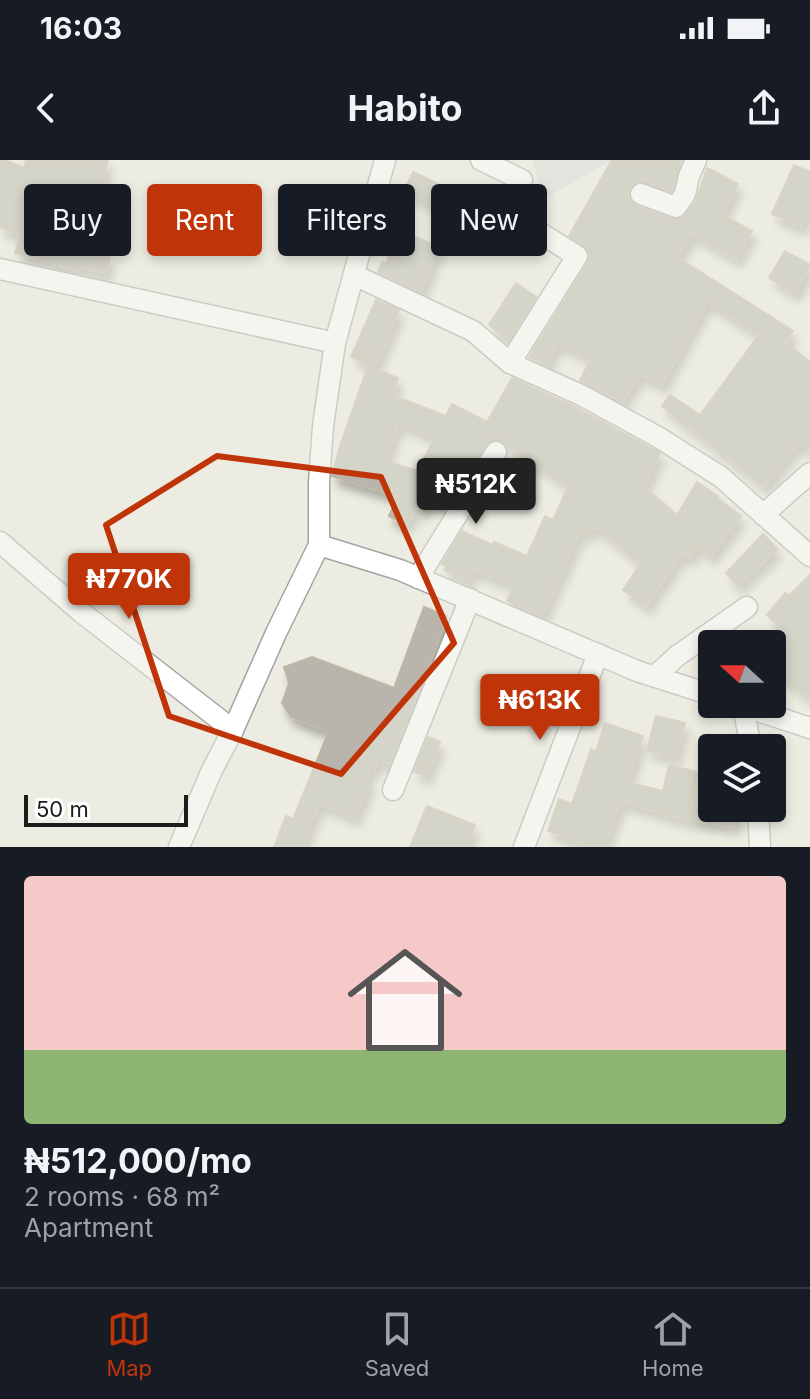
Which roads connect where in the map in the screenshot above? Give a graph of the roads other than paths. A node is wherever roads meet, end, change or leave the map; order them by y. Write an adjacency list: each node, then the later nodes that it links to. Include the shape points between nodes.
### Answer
1 (385, 160): 6 (street)
2 (481, 160): 8 (street, via 522,180 507,212 577,256)
3 (696, 160): 4 (street, via 676,207)
4 (641, 194)
5 (0, 269): 7 (street)
6 (354, 275): 7 (street); 8 (street, via 473,331)
7 (335, 343): 13 (street, via 323,426)
8 (510, 363): 11 (street, via 658,437 721,477)
9 (496, 452): 15 (street)
10 (810, 473): 11 (street)
11 (763, 515): 14 (street)
12 (0, 542): 23 (street)
13 (319, 545): 15 (street); 23 (street)
14 (810, 556)
15 (418, 578): 16 (street)
16 (470, 599): 18 (street); 24 (street)
17 (747, 607): 19 (street)
18 (598, 654): 19 (street); 27 (street)
19 (655, 676): 20 (street)
20 (698, 690)
21 (780, 718): 22 (street)
22 (810, 728)
23 (233, 730): 26 (street)
24 (393, 790)
25 (759, 822): 28 (street)
26 (179, 847)
27 (524, 847)
28 (760, 847)

